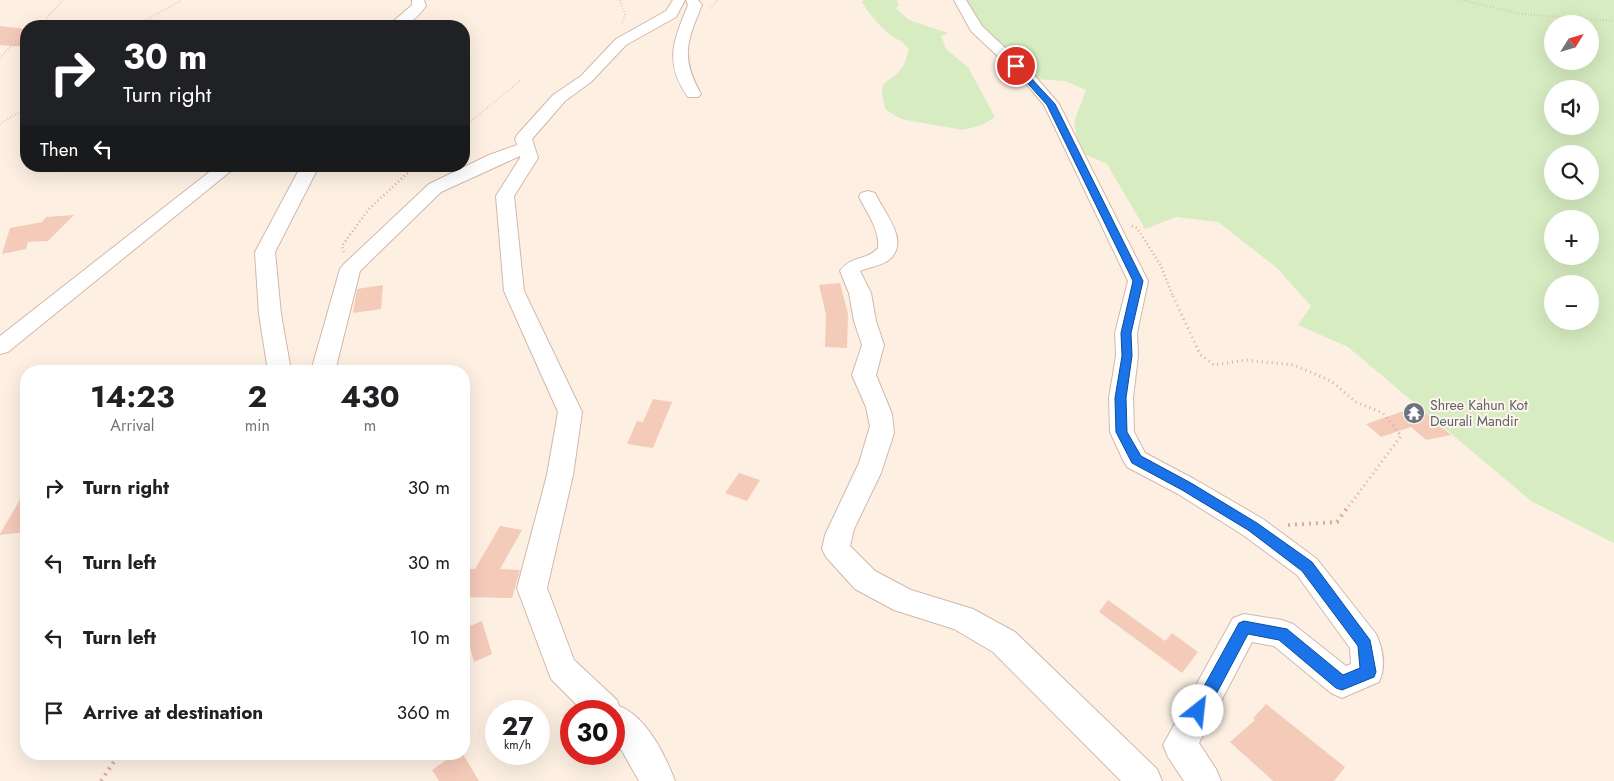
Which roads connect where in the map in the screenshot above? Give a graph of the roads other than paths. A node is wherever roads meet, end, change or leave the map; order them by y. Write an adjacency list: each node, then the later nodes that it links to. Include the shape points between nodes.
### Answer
1 (418, 0): 5 (street, via 419,6)
2 (679, 0): 7 (street, via 671,14 621,42 586,79 559,98 523,139)
3 (692, 0): 6 (street, via 695,6 684,28 681,46 682,70)
4 (960, 0): 20 (street, via 976,28 1029,78 1051,104 1138,281 1126,333 1127,356 1120,398 1122,432 1136,460 1253,527 1307,566 1365,644 1368,672 1342,683 1282,634 1244,627 1180,745)
5 (404, 20)
6 (693, 94)
7 (527, 147): 8 (street); 16 (street, via 529,158 505,196 514,291 570,412 560,475 532,588 562,669)
8 (470, 171)
9 (220, 172): 13 (street)
10 (307, 172): 14 (street, via 265,252)
11 (469, 172): 15 (street, via 436,188 350,269)
12 (868, 197): 19 (street, via 887,231 890,244 877,260 854,266 850,271 860,293 873,345 864,375 874,395 882,426 857,497 837,532 836,549 865,580 904,601 962,618 1004,642)
13 (0, 347)
14 (278, 365)
15 (325, 365)
16 (594, 700)
17 (625, 731): 18 (street, via 634,740)
18 (658, 781)
19 (1145, 781)
20 (1204, 781)

